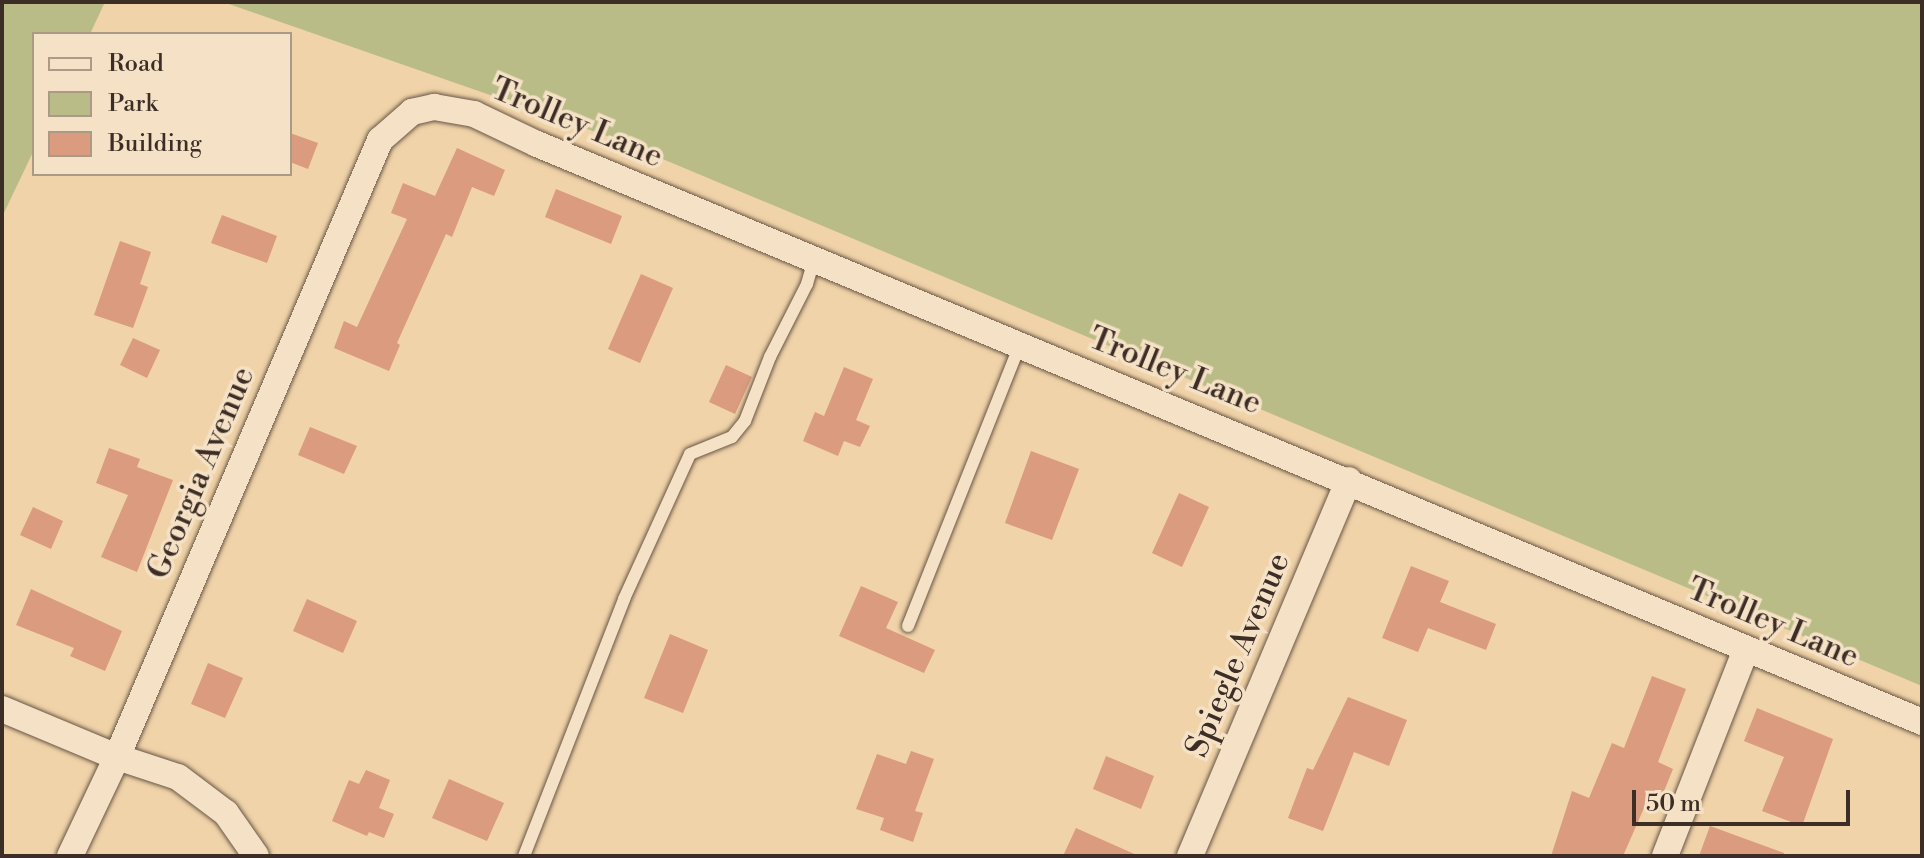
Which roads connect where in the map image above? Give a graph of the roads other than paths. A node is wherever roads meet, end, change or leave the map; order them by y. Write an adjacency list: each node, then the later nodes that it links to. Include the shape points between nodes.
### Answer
1 (401, 121): 2 (street, Trolley Lane, via 434,107 474,114); 9 (street, Georgia Avenue, via 380,140)
2 (814, 259): 3 (street, Trolley Lane); 12 (lane, via 745,421 732,437 690,454 624,599)
3 (1020, 344): 4 (street, Trolley Lane); 5 (lane)
4 (1349, 480): 6 (street, Trolley Lane); 13 (street, Spiegle Avenue)
5 (908, 626)
6 (1746, 649): 8 (street, Trolley Lane); 14 (street)
7 (2, 709): 9 (street)
8 (1922, 722)
9 (117, 757): 10 (street, Georgia Avenue); 11 (street, via 178,777 226,813)
10 (70, 856)
11 (256, 856)
12 (524, 856)
13 (1190, 856)
14 (1665, 856)

